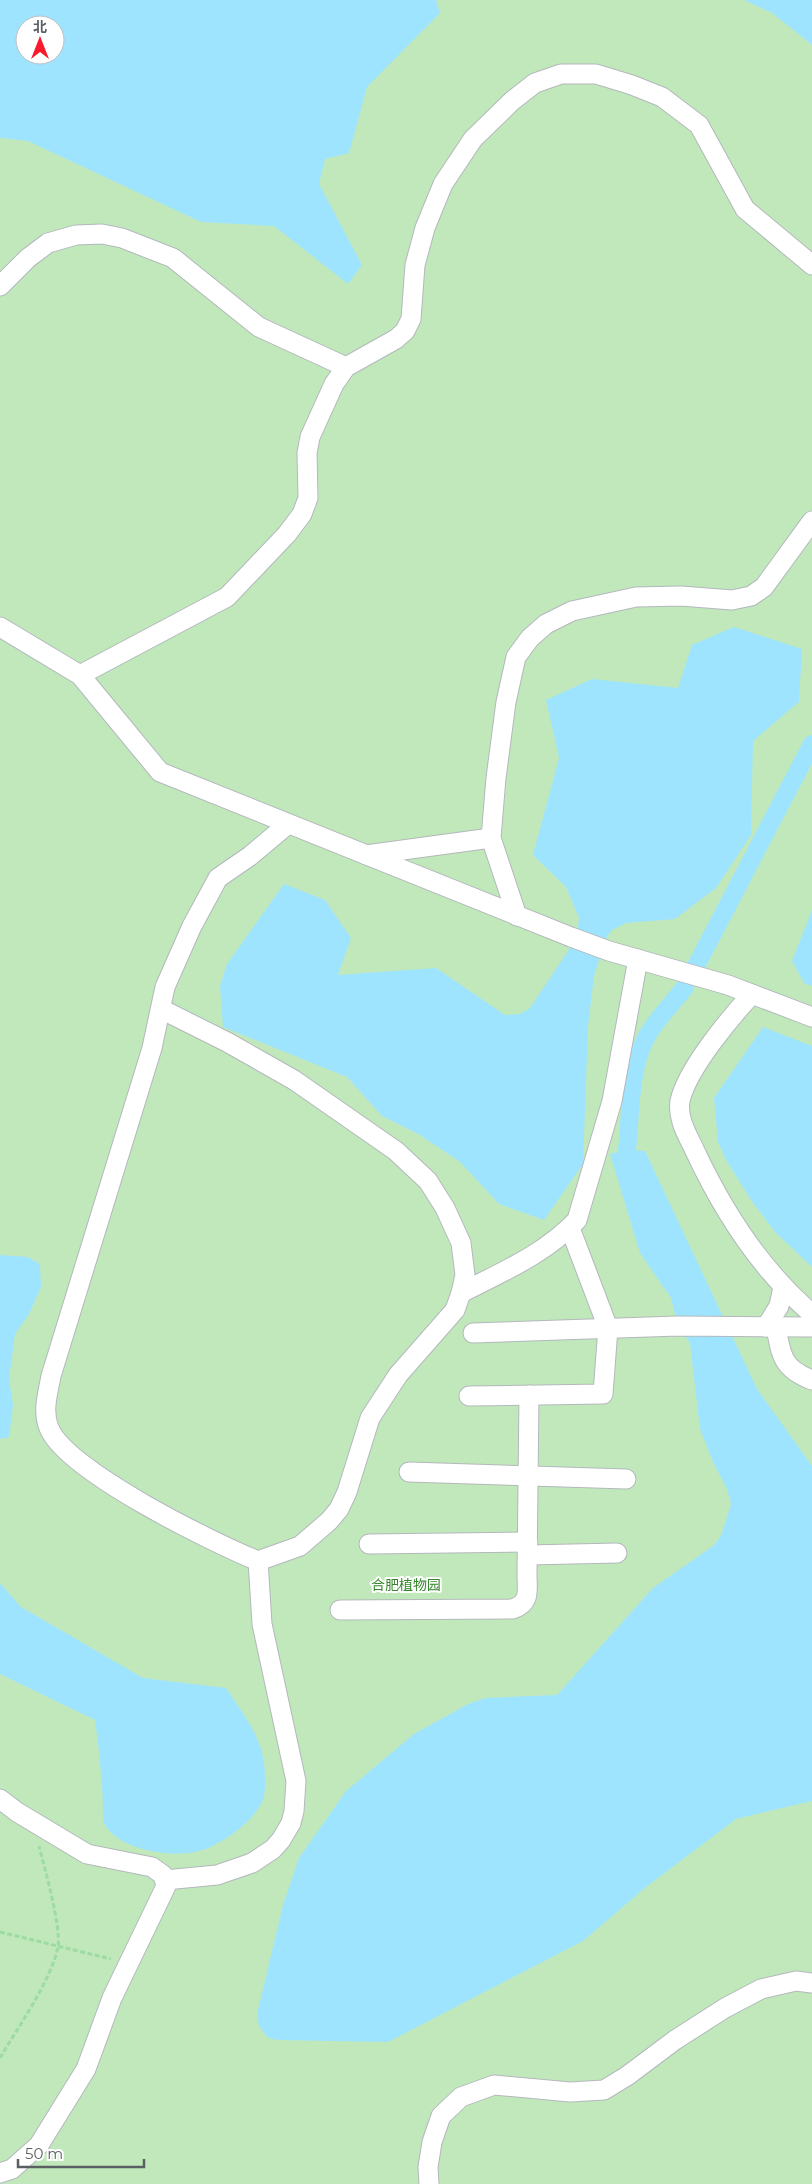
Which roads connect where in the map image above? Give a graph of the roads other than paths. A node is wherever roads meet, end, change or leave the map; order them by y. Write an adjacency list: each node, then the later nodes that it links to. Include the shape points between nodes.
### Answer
1 (812, 265): 3 (street, via 745,208 699,125 662,97 632,85 596,74 561,74 535,83 473,138 443,184 425,228 416,265 408,326 396,339)
2 (0, 286): 3 (street, via 48,243 76,235 102,234 122,238 173,258 259,327)
3 (346, 366): 6 (street, via 334,384 310,437 308,498 302,514 287,534 227,597)
4 (812, 521): 8 (street, via 764,588 751,596 732,600 636,597 572,611 552,620 530,638 516,657 506,702)
5 (0, 627): 6 (street)
6 (80, 675): 7 (street, via 160,772)
7 (288, 824): 9 (street); 13 (street, via 218,878 164,987)
8 (491, 838): 9 (street); 10 (street)
9 (366, 856): 10 (street)
10 (516, 916): 11 (street)
11 (638, 959): 12 (street); 15 (street, via 612,1101 581,1211)
12 (752, 994): 14 (street); 16 (street, via 727,1021 703,1057 687,1083 680,1108 683,1124 732,1221)
13 (161, 1009): 17 (street, via 294,1080 396,1151 428,1182 445,1208 461,1243 465,1275); 32 (street, via 52,1376 46,1398 46,1418 56,1441 90,1470 177,1523)
14 (812, 1016)
15 (570, 1228): 17 (street, via 534,1256); 20 (street)
16 (783, 1286): 18 (street); 21 (street, via 779,1306)
17 (461, 1293): 32 (street, via 455,1310 398,1375 370,1418 347,1492 329,1522 300,1546)
18 (812, 1314)
19 (812, 1327): 21 (street)
20 (608, 1328): 21 (street); 22 (street); 24 (street, via 603,1394)
21 (764, 1328): 23 (street, via 793,1370)
22 (473, 1333)
23 (812, 1380)
24 (530, 1395): 25 (street); 27 (street)
25 (469, 1396)
26 (408, 1472): 27 (street)
27 (528, 1477): 28 (street); 30 (street)
28 (626, 1479)
29 (369, 1544): 30 (street)
30 (528, 1548): 31 (street); 33 (street, via 527,1597 523,1604 513,1609)
31 (617, 1553)
32 (258, 1561): 35 (street, via 262,1624 296,1781 291,1823 277,1845 252,1863 217,1875)
33 (340, 1610)
34 (0, 1799): 35 (street, via 87,1854 152,1866)
35 (165, 1880): 37 (street, via 166,1886 112,1998 86,2069 39,2145 12,2169)
36 (812, 1983): 38 (street, via 796,1981 761,1989 675,2040 604,2090 570,2092 494,2085 461,2097 441,2116 432,2142)
37 (0, 2173)
38 (429, 2184)

